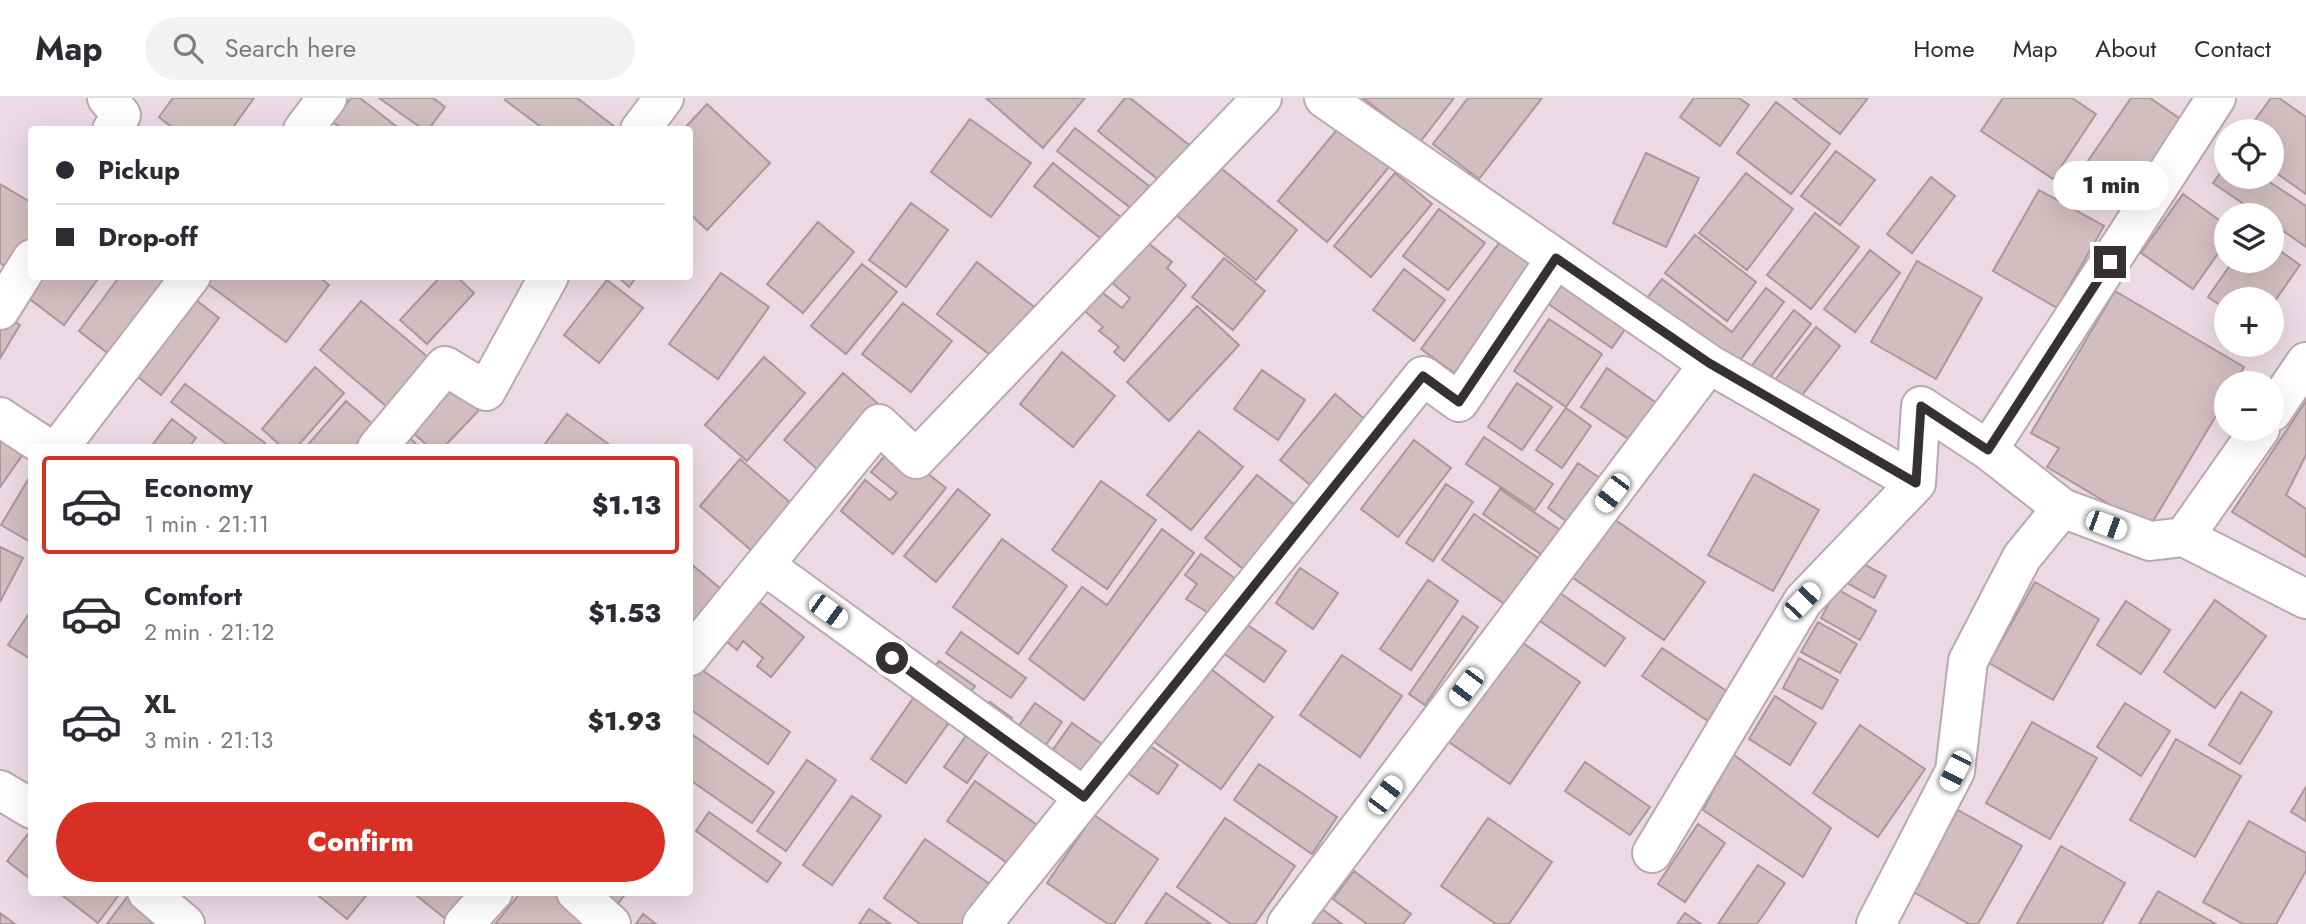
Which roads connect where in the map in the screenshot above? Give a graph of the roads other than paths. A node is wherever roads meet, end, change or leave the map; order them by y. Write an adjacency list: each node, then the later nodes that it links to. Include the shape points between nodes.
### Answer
1 (107, 98): 7 (street, via 121,116)
2 (327, 98): 8 (street)
3 (664, 98): 9 (street)
4 (1262, 98): 27 (street, via 916,459 879,424)
5 (1324, 98): 10 (street)
6 (2216, 98): 23 (street)
7 (115, 126)
8 (306, 126)
9 (643, 126)
10 (1556, 258): 16 (street); 31 (street, via 1459,402 1423,376)
11 (28, 265): 14 (street)
12 (188, 280): 21 (street)
13 (547, 280): 22 (street, via 486,391 445,366)
14 (0, 310)
15 (2306, 362): 17 (street)
16 (1709, 363): 24 (street); 41 (street)
17 (2284, 394)
18 (0, 417): 20 (street)
19 (2252, 441): 26 (street)
20 (41, 444)
21 (62, 444)
22 (380, 444)
23 (1988, 450): 24 (street, via 1921,406); 25 (street)
24 (1916, 483): 33 (street, via 1802,601)
25 (2062, 508): 26 (street, via 2150,541); 42 (street, via 2022,557 1968,661 1955,771)
26 (2184, 537): 28 (street)
27 (764, 565): 29 (street); 31 (street)
28 (2306, 599)
29 (693, 652)
30 (0, 790): 32 (street)
31 (1084, 797): 40 (street)
32 (28, 807)
33 (1652, 853)
34 (153, 896): 37 (street)
35 (489, 896): 38 (street)
36 (580, 896): 39 (street)
37 (185, 924)
38 (464, 924)
39 (611, 924)
40 (982, 924)
41 (1287, 924)
42 (1876, 924)

